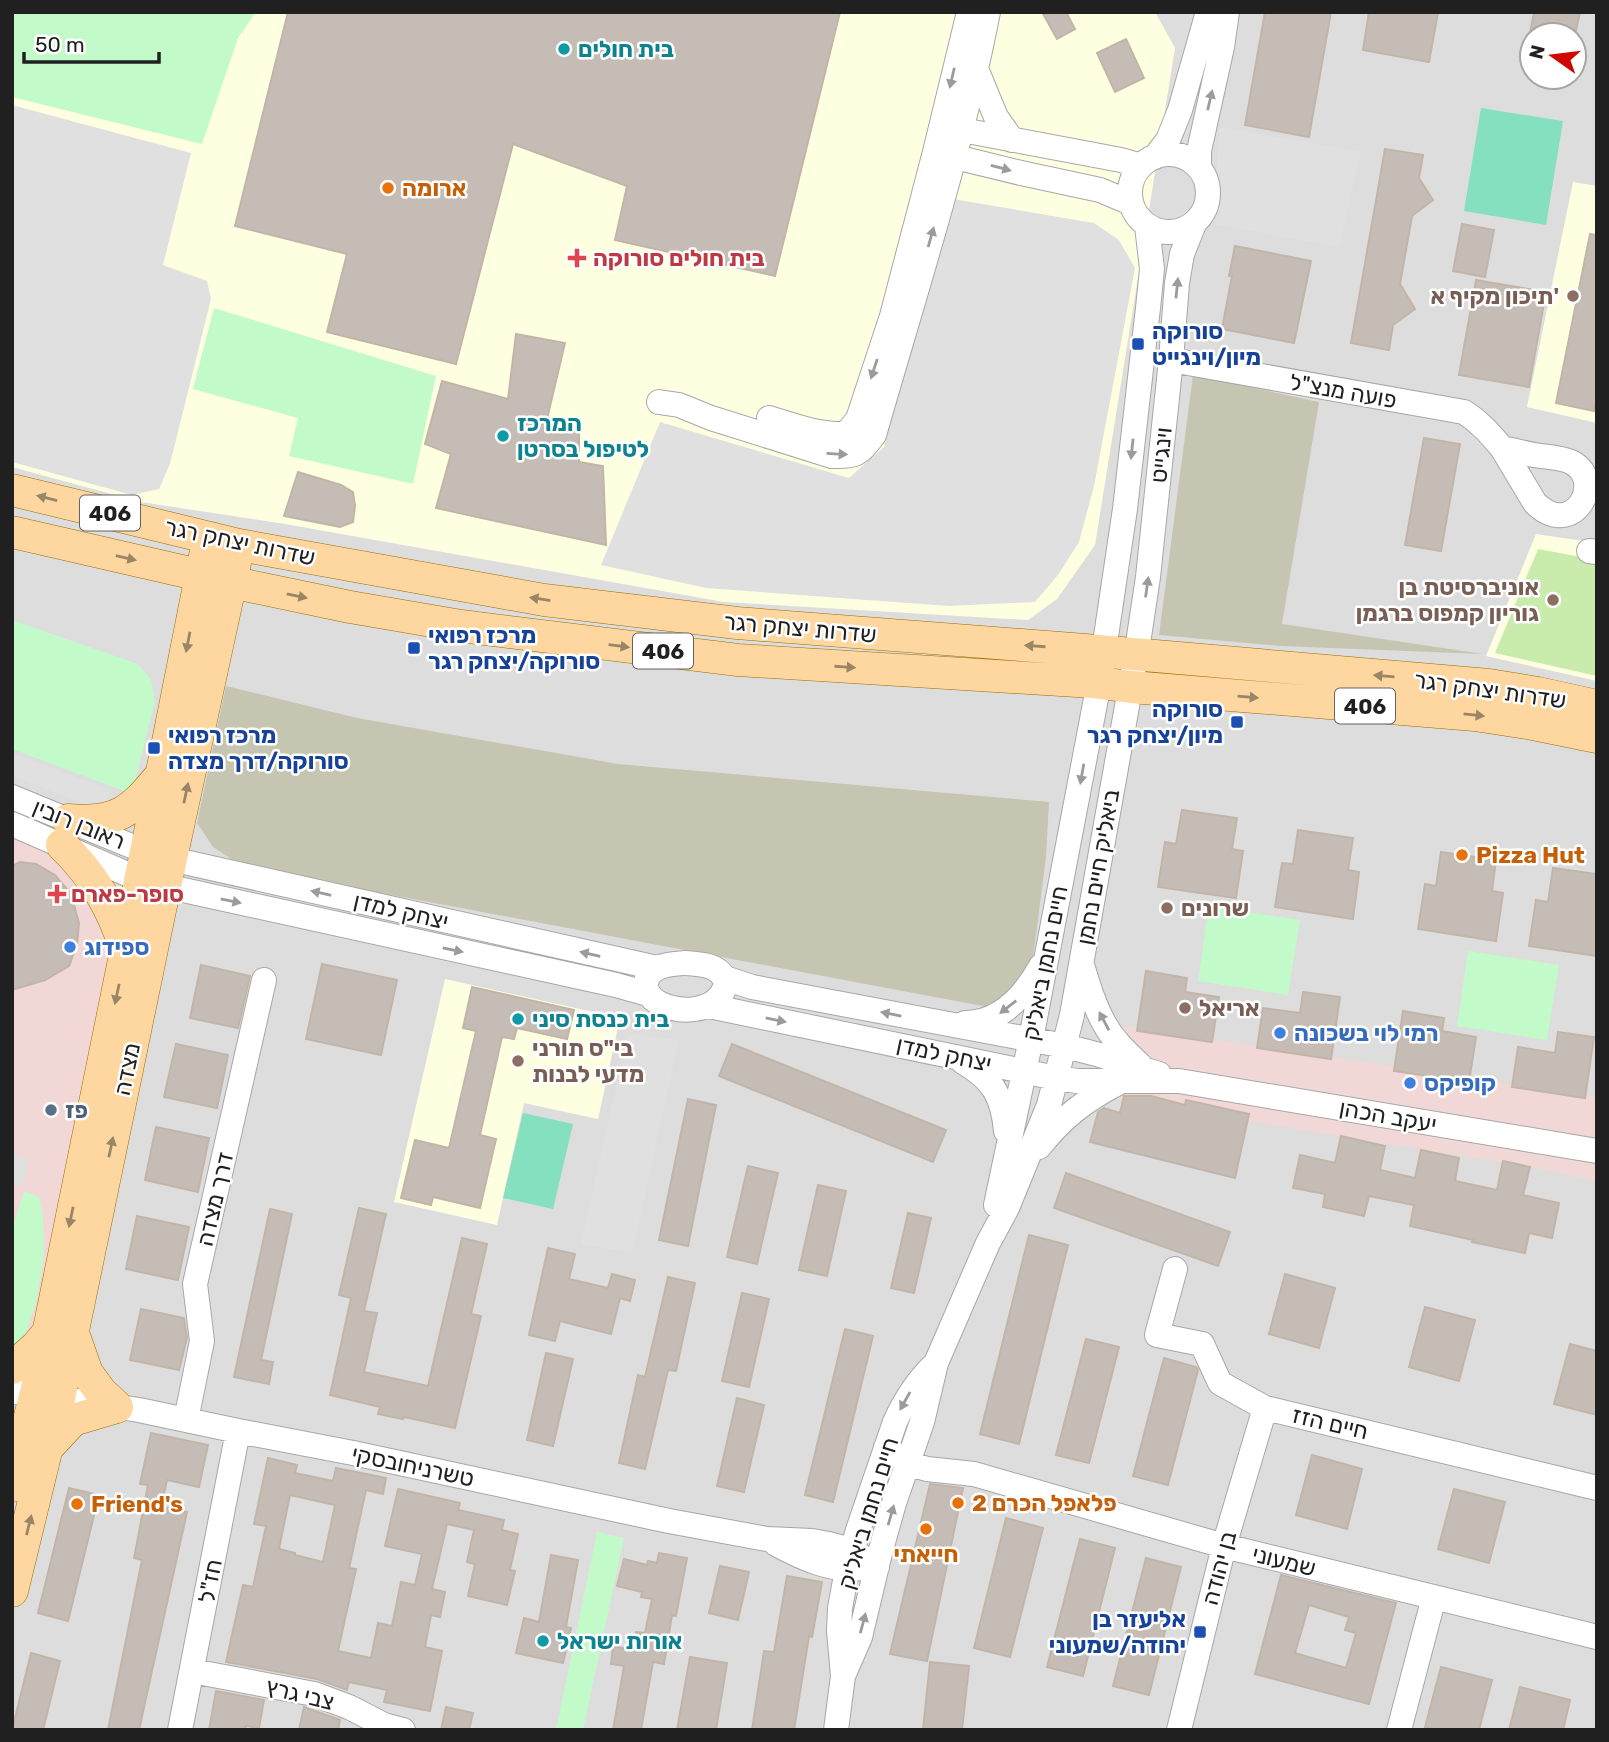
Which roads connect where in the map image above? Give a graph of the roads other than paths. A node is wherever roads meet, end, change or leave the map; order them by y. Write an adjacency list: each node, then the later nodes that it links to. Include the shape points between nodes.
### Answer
1 (969, 12): 6 (street, one-way to 6)
2 (988, 12): 5 (street)
3 (1208, 12): 9 (street, via 1168,140)
4 (1227, 12): 10 (street, one-way to 4)
5 (977, 71): 6 (street); 7 (street, via 996,117)
6 (951, 128): 7 (street); 8 (street)
7 (1012, 140): 9 (street)
8 (945, 154): 11 (street, one-way to 11, via 1100,190); 15 (street, via 858,419 846,434 817,433 716,402)
9 (1148, 161): 10 (street, via 1174,154); 11 (street, via 1133,177)
10 (1199, 167): 12 (street, via 1209,191 1202,215)
11 (1131, 203): 13 (street)
12 (1194, 224): 13 (street, via 1170,233); 14 (street, וינגייט, one-way to 12, via 1177,283)
13 (1147, 226): 22 (street, וינגייט, one-way to 22, via 1152,269 1148,308)
14 (1171, 360): 16 (street, פועה מנצ"ל, via 1464,412); 23 (street, וינגייט, one-way to 14)
15 (669, 403)
16 (1502, 448)
17 (12, 489): 19 (main road, שדרות יצחק רגר / 406, one-way to 17)
18 (12, 532): 21 (main road, שדרות יצחק רגר / 406, one-way to 21)
19 (208, 537): 20 (main road, שדרות יצחק רגר / 406); 21 (main road, מצדה)
20 (239, 545): 21 (main road, מצדה); 22 (main road, שדרות יצחק רגר / 406, one-way to 20, via 737,623 557,601)
21 (216, 579): 24 (main road, שדרות יצחק רגר / 406, one-way to 24, via 461,626 738,660); 28 (main road, מצדה, one-way to 28); 32 (main road, מצדה, one-way to 21)
22 (1103, 651): 23 (main road, שדרות יצחק רגר / 406); 24 (street, וינגייט)
23 (1137, 655): 25 (street, וינגייט); 26 (main road, שדרות יצחק רגר / 406, one-way to 23, via 1489,685)
24 (1099, 683): 25 (main road, שדרות יצחק רגר / 406); 34 (street, חיים נחמן ביאליק, one-way to 34)
25 (1131, 687): 27 (main road, שדרות יצחק רגר / 406, one-way to 27, via 1475,715); 35 (street, ביאליק חיים נחמן)
26 (1597, 706)
27 (1597, 737)
28 (162, 774): 31 (main road, via 128,809); 32 (main road, מצדה)
29 (12, 797): 31 (street, ראובן רובין)
30 (12, 824): 31 (street, ראובן רובין)
31 (65, 832): 32 (street, ראובן רובין); 33 (main road, via 76,859 100,890)
32 (156, 869): 33 (main road, מצדה); 36 (street, יצחק למדן, one-way to 32); 39 (street, יצחק למדן, one-way to 39); 53 (main road, מצדה, one-way to 32)
33 (126, 950): 53 (main road, מצדה, one-way to 53)
34 (1048, 953): 41 (street, one-way to 41, via 1026,990 995,1017); 42 (street, חיים נחמן ביאליק)
35 (1081, 962): 43 (street, ביאליק חיים נחמן); 45 (street, one-way to 35, via 1118,1045 1104,1023)
36 (657, 968): 37 (street, via 697,964 715,969); 39 (street, via 648,977)
37 (725, 978): 40 (street, via 720,998); 41 (street, יצחק למדן, one-way to 37)
38 (264, 979): 59 (street, דרך מצדה, via 195,1284 202,1341)
39 (648, 994): 40 (street, via 672,1008)
40 (709, 1006): 44 (street, יצחק למדן, one-way to 44)
41 (942, 1023): 42 (street, יצחק למדן)
42 (1031, 1039): 43 (street, יצחק למדן); 46 (street, חיים נחמן ביאליק)
43 (1065, 1046): 45 (street, יעקב הכהן); 47 (street, חיים נחמן ביאליק)
44 (936, 1052): 46 (street, יצחק למדן); 51 (street, via 974,1068 993,1087)
45 (1143, 1068): 49 (street, יעקב הכהן)
46 (1023, 1071): 47 (street, יצחק למדן); 51 (street, חיים נחמן ביאליק)
47 (1056, 1078): 48 (street, יעקב הכהן); 51 (street, חיים נחמן ביאליק, via 1049,1105)
48 (1121, 1081): 49 (street, יעקב הכהן); 51 (street, via 1073,1110)
49 (1180, 1081): 50 (street, יעקב הכהן)
50 (1597, 1151)
51 (1016, 1156): 54 (street, חיים נחמן ביאליק, via 1007,1208)
52 (1175, 1269): 58 (street, חיים הזז, via 1157,1335 1202,1345 1220,1383)
53 (60, 1333): 55 (main road); 56 (main road, מצדה); 57 (main road, via 101,1392)
54 (936, 1363): 62 (street, חיים נחמן ביאליק, one-way to 62, via 910,1393); 63 (street, חיים נחמן ביאליק)
55 (12, 1368)
56 (36, 1394): 57 (street, טשרניחובסקי); 61 (main road, מצדה)
57 (117, 1406): 59 (street, טשרניחובסקי); 61 (main road)
58 (1265, 1408): 65 (street, חיים הזז); 66 (street, בן יהודה)
59 (186, 1420): 60 (street, טשרניחובסקי)
60 (238, 1431): 67 (street, טשרניחובסקי, via 767,1539 805,1558); 72 (street, חז"ל)
61 (28, 1433): 64 (main road, מצדה); 69 (main road, מצדה, one-way to 61)
62 (886, 1447): 63 (street, שמעוני); 67 (street, חיים נחמן ביאליק)
63 (910, 1454): 66 (street, שמעוני, via 939,1454 974,1474); 68 (street, חיים נחמן ביאליק, one-way to 63)
64 (12, 1486)
65 (1597, 1488)
66 (1224, 1546): 70 (street, שמעוני); 77 (street, בן יהודה)
67 (850, 1560): 68 (street, טשרניחובסקי); 73 (street, חיים נחמן ביאליק, via 838,1631)
68 (877, 1567): 73 (street, חיים נחמן ביאליק, one-way to 68, via 860,1637)
69 (12, 1591)
70 (1434, 1597): 71 (street, שמעוני); 78 (street)
71 (1597, 1637)
72 (192, 1671): 74 (street, חז"ל); 75 (street, צבי גרץ, via 314,1694)
73 (843, 1676): 76 (street, חיים נחמן ביאליק)
74 (180, 1730)
75 (403, 1730)
76 (836, 1730)
77 (1179, 1730)
78 (1399, 1730)

